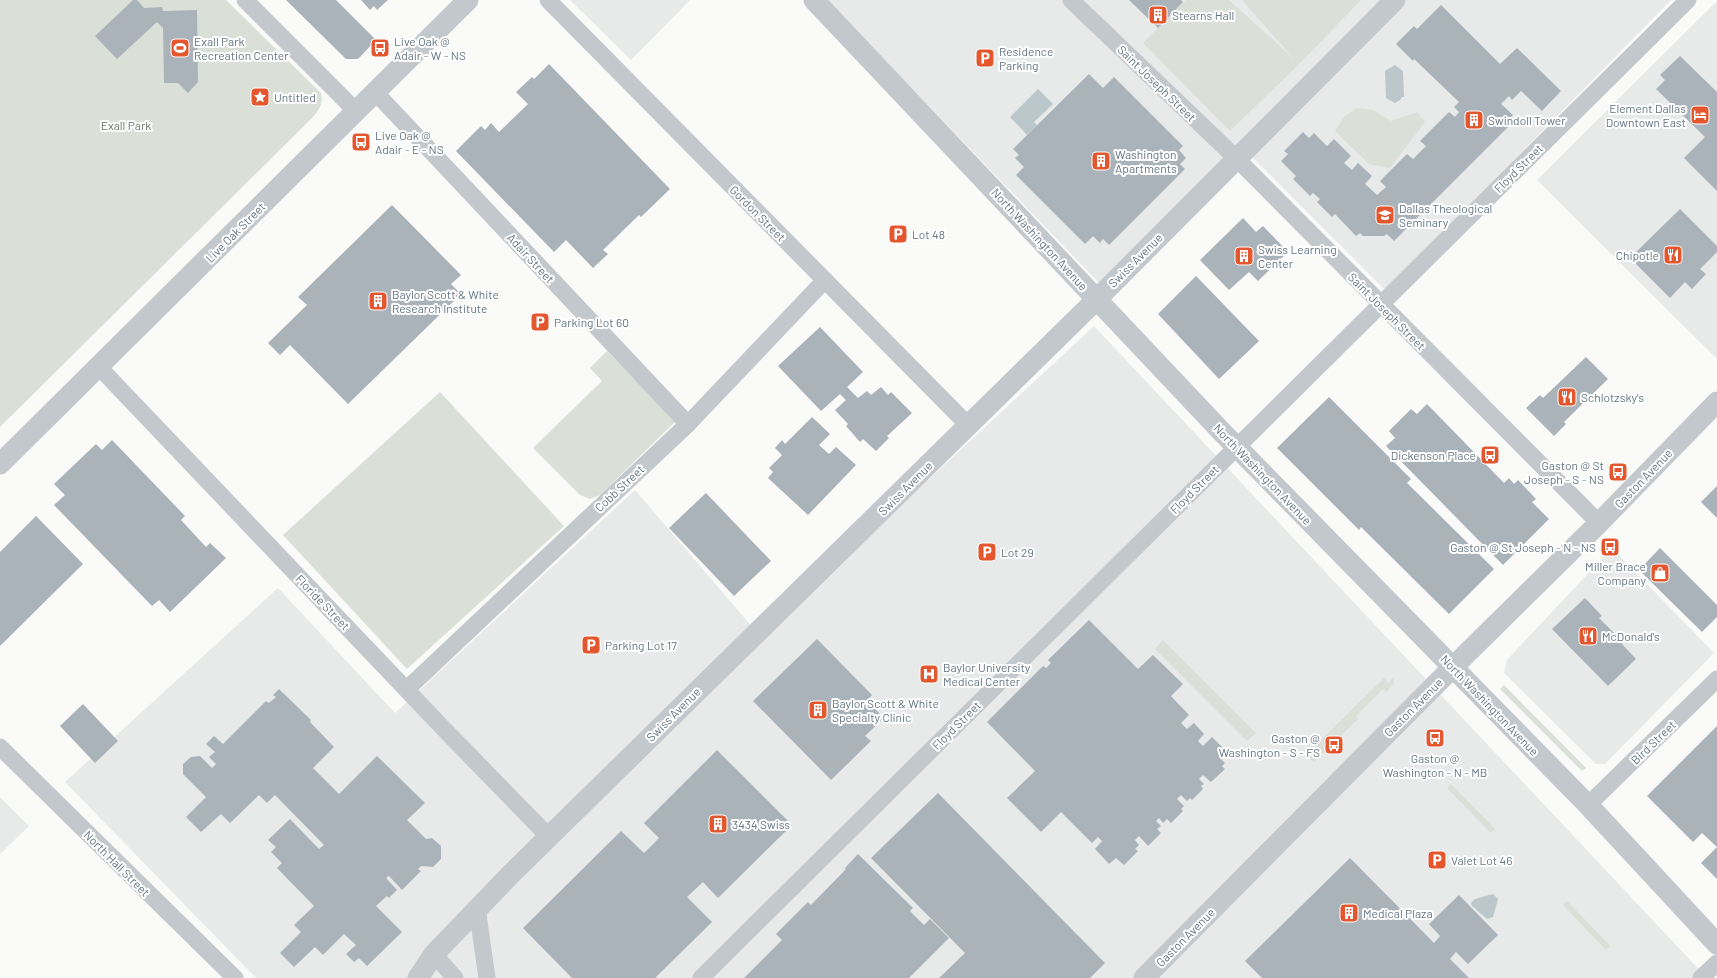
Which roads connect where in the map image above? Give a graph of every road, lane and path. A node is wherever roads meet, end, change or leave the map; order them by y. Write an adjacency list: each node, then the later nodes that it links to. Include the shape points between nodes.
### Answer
1 (245, 0): 9 (street)
2 (468, 0): 8 (street, Live Oak Street)
3 (548, 0): 11 (street, Gordon Street)
4 (814, 0): 12 (street, North Washington Avenue)
5 (1071, 0): 10 (street, Saint Joseph Street)
6 (1395, 0): 10 (street, Swiss Avenue)
7 (1688, 0): 13 (street, Floyd Street)
8 (375, 92): 9 (street, Live Oak Street); 16 (street, Adair Street)
9 (356, 111): 14 (street, Live Oak Street)
10 (1237, 159): 12 (street, Swiss Avenue); 13 (street, Saint Joseph Street)
11 (825, 280): 16 (street, Cobb Street); 17 (street, Gordon Street)
12 (1097, 299): 17 (street, Swiss Avenue); 18 (street, North Washington Avenue)
13 (1380, 304): 18 (street, Floyd Street); 20 (street, Saint Joseph Street)
14 (98, 366): 19 (street, Live Oak Street); 23 (street, Floride Street)
15 (1717, 402): 20 (street, Gaston Avenue)
16 (688, 424): 23 (street, Cobb Street)
17 (968, 426): 26 (street, Swiss Avenue)
18 (1236, 447): 21 (street, North Washington Avenue); 35 (street, Floyd Street)
19 (0, 464)
20 (1599, 524): 21 (street, Gaston Avenue)
21 (1453, 667): 25 (street, North Washington Avenue); 36 (street, Gaston Avenue)
22 (1717, 679): 25 (street, Bird Street)
23 (407, 689): 26 (street, Floride Street)
24 (0, 747): 31 (street, North Hall Street)
25 (1588, 805): 28 (street, North Washington Avenue)
26 (550, 837): 27 (street, Swiss Avenue)
27 (477, 908): 29 (street, Swiss Avenue); 34 (street)
28 (1717, 944)
29 (434, 954): 32 (street, Swiss Avenue); 33 (street)
30 (1717, 963): 37 (street)
31 (235, 978)
32 (418, 978)
33 (455, 978)
34 (487, 978)
35 (701, 978)
36 (1144, 978)
37 (1701, 978)

